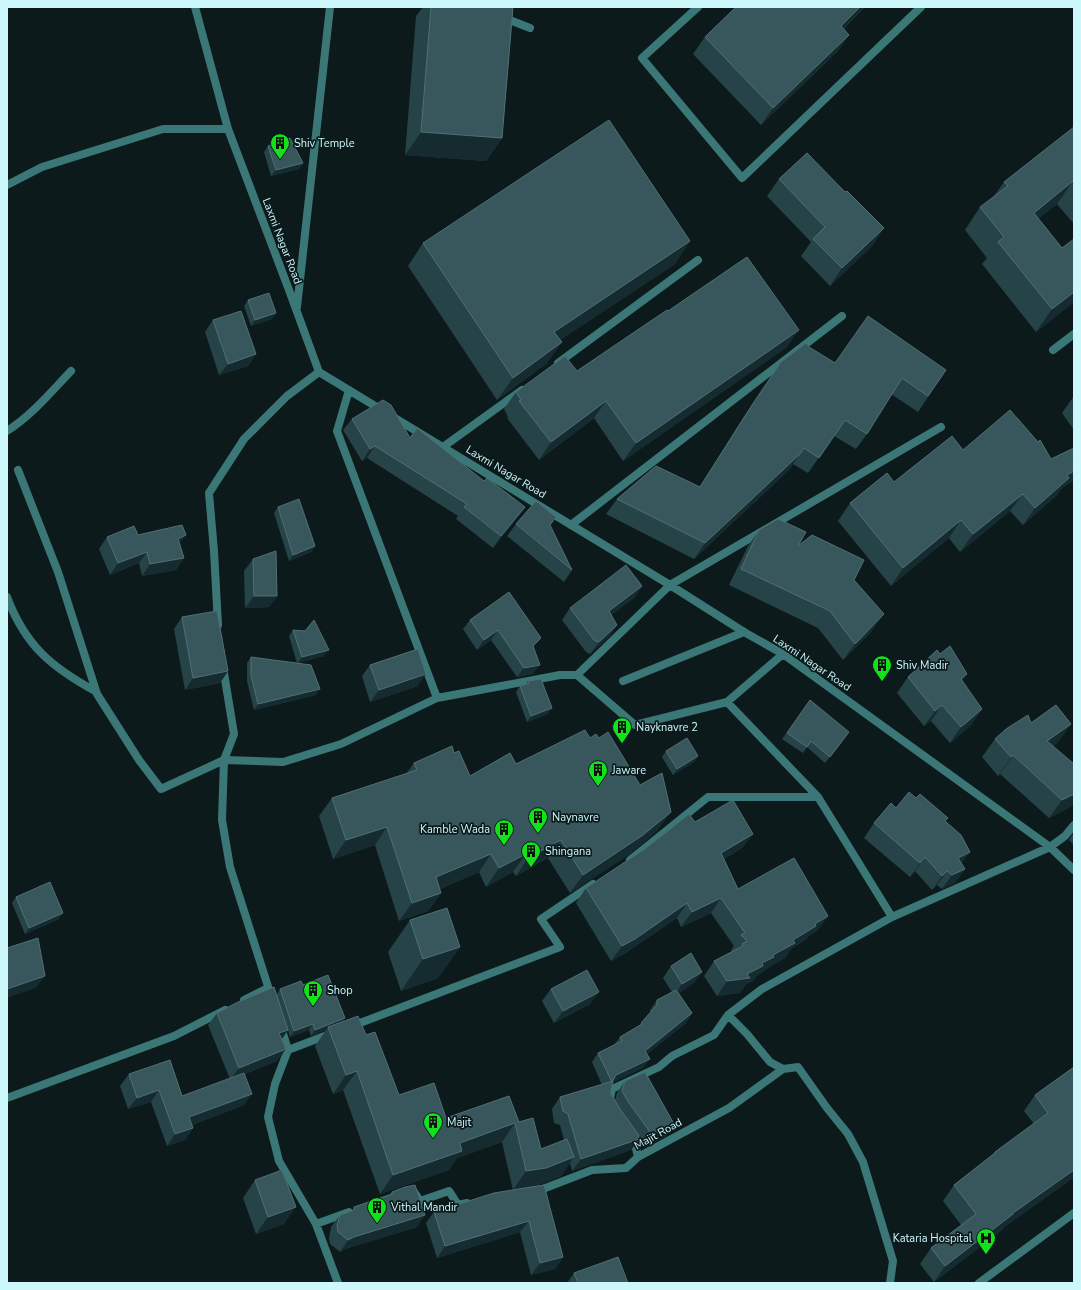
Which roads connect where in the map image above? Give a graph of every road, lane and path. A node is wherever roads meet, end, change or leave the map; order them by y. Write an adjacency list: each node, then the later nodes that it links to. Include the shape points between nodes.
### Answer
1 (195, 7): 7 (street, Laxmi Nagar Road)
2 (330, 7): 10 (street)
3 (698, 7): 4 (street, via 642,58 742,178)
4 (921, 7)
5 (495, 15): 6 (street)
6 (530, 28)
7 (228, 129): 8 (street, via 164,129 42,167); 10 (street, Laxmi Nagar Road)
8 (7, 185)
9 (698, 260): 14 (street)
10 (297, 310): 16 (street, Laxmi Nagar Road)
11 (842, 316): 23 (street)
12 (1074, 334): 13 (street)
13 (1053, 350)
14 (552, 368)
15 (71, 370): 20 (street, via 41,403)
16 (318, 372): 18 (street, Laxmi Nagar Road); 26 (street, via 287,396 244,439 210,493)
17 (526, 386): 21 (street)
18 (349, 390): 21 (street, Laxmi Nagar Road); 33 (street, via 336,431)
19 (941, 427): 24 (street)
20 (7, 431)
21 (443, 447): 23 (street, Laxmi Nagar Road)
22 (18, 470): 32 (street, via 58,572)
23 (571, 525): 24 (street, Laxmi Nagar Road)
24 (670, 585): 27 (street, Laxmi Nagar Road); 30 (street)
25 (7, 597): 32 (street, via 28,638 50,662)
26 (218, 630)
27 (744, 632): 28 (street, Laxmi Nagar Road); 31 (street)
28 (783, 654): 34 (street); 38 (street, Laxmi Nagar Road)
29 (222, 660): 35 (street, via 234,734)
30 (577, 675): 33 (street, via 560,675); 34 (street, via 635,725)
31 (623, 681)
32 (95, 691): 35 (street, via 139,760 161,789)
33 (437, 698): 35 (street, via 341,744 283,762)
34 (727, 702): 36 (street)
35 (224, 760): 43 (street, via 222,820 230,867)
36 (818, 797): 39 (street, via 708,797); 42 (street)
37 (1074, 826): 38 (street)
38 (1050, 847): 40 (street, Laxmi Nagar Road); 42 (street)
39 (620, 866)
40 (1074, 870)
41 (600, 880): 45 (street, via 541,919 560,947)
42 (892, 918): 44 (street, via 762,989)
43 (268, 988): 45 (street); 47 (street, via 174,1036)
44 (728, 1015): 46 (street, via 770,1062); 48 (street, via 714,1035 672,1056 659,1067 612,1089 608,1103)
45 (288, 1050): 56 (street, via 275,1084 268,1117 279,1161)
46 (783, 1069): 50 (street, Majit Road, via 729,1108); 58 (street, via 798,1067 848,1134 864,1162 893,1261)
47 (7, 1098)
48 (614, 1113)
49 (626, 1131): 50 (street, via 636,1144)
50 (638, 1157): 52 (street, Majit Road, via 626,1168 592,1170)
51 (407, 1191): 53 (street, via 414,1190 420,1201 449,1191 458,1205)
52 (526, 1193)
53 (472, 1202)
54 (360, 1208): 56 (street)
55 (1074, 1213): 59 (street)
56 (316, 1224): 57 (street)
57 (338, 1283)
58 (890, 1283)
59 (979, 1283)

